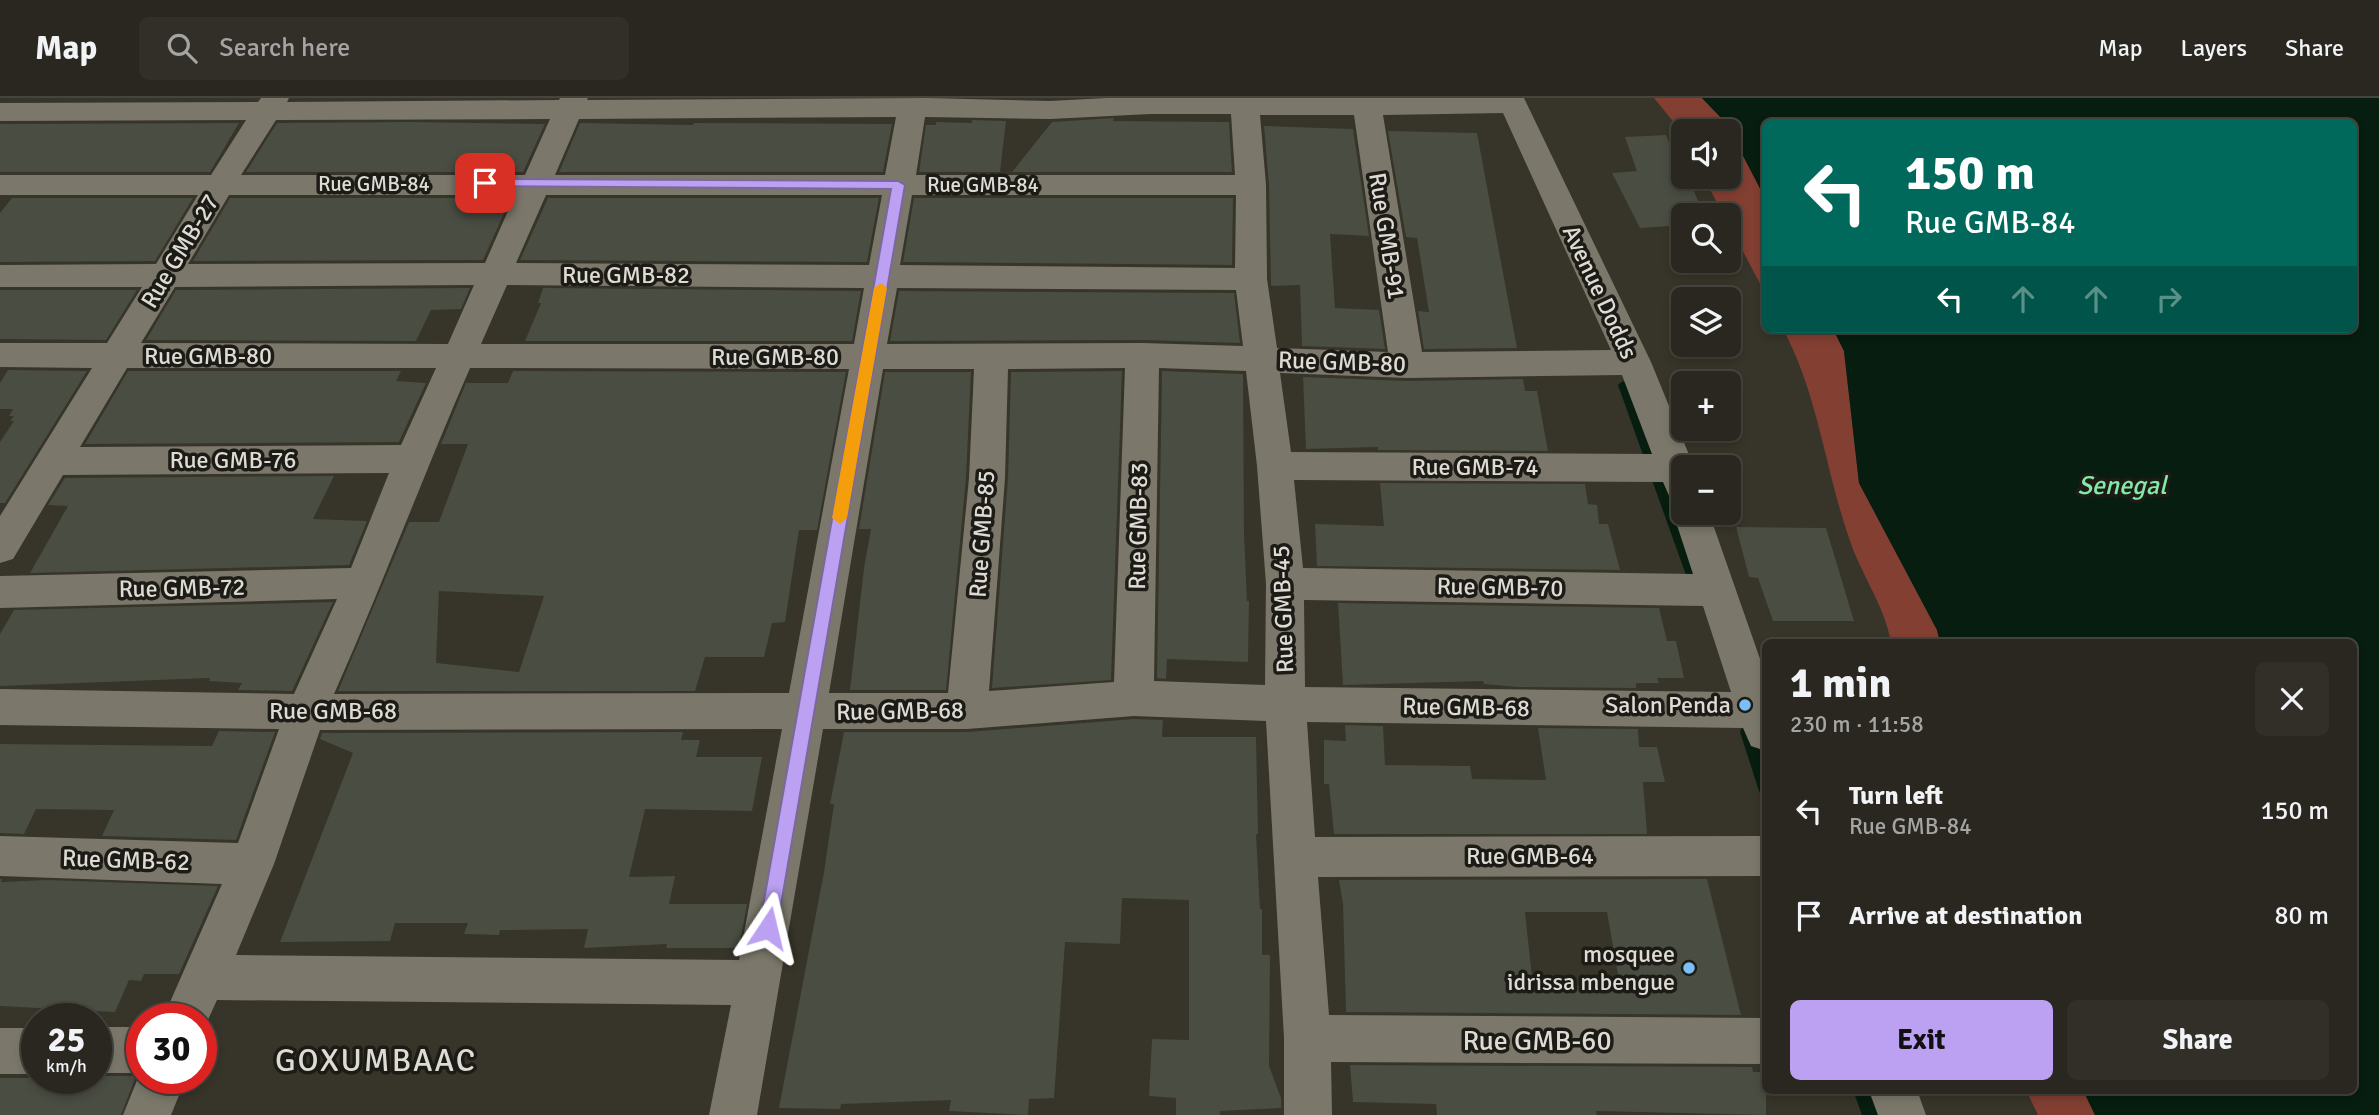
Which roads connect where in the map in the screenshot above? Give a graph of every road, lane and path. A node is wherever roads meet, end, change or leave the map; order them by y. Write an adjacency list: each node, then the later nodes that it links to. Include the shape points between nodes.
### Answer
1 (1511, 101): 8 (street); 27 (street, Avenue Dodds)
2 (1250, 102): 3 (street, via 1050,110); 8 (street); 13 (street, Rue GMB-45)
3 (913, 103): 6 (street); 12 (street)
4 (176, 104): 5 (street); 7 (street)
5 (272, 104): 6 (street); 14 (street, Rue GMB-27)
6 (571, 104): 10 (street)
7 (52, 105): 9 (street)
8 (1367, 106): 28 (street, Rue GMB-91)
9 (0, 112)
10 (538, 183): 12 (street, Rue GMB-84); 14 (street, Rue GMB-84); 15 (street)
11 (0, 185): 14 (street, Rue GMB-84)
12 (898, 185): 13 (street, Rue GMB-84); 18 (street)
13 (1251, 185): 19 (street, Rue GMB-45)
14 (219, 186): 16 (street, Rue GMB-27)
15 (495, 274): 16 (street, Rue GMB-82); 18 (street, Rue GMB-82); 23 (street)
16 (165, 275): 17 (street, Rue GMB-82); 22 (street, Rue GMB-27)
17 (0, 276)
18 (883, 276): 19 (street, Rue GMB-82); 24 (street)
19 (1251, 279): 26 (street, Rue GMB-45)
20 (0, 355): 22 (street, Rue GMB-80)
21 (1142, 355): 25 (street, Rue GMB-80); 26 (street, Rue GMB-80); 40 (street, Rue GMB-83)
22 (118, 356): 23 (street, Rue GMB-80); 31 (street, Rue GMB-27)
23 (460, 356): 24 (street, Rue GMB-80); 30 (street)
24 (868, 357): 25 (street, Rue GMB-80); 45 (street)
25 (991, 357): 43 (street, Rue GMB-85, via 987,478)
26 (1260, 358): 28 (street, Rue GMB-80); 32 (street, Rue GMB-45)
27 (1633, 362): 28 (street, Rue GMB-80); 29 (street, Avenue Dodds)
28 (1407, 365)
29 (1671, 457)
30 (413, 459): 31 (street, Rue GMB-76); 36 (street)
31 (53, 461): 35 (street, Rue GMB-27)
32 (1275, 466): 33 (street, Rue GMB-74); 37 (street, Rue GMB-45)
33 (1671, 479)
34 (1695, 525): 38 (street)
35 (0, 548)
36 (364, 583): 39 (street, Rue GMB-72); 44 (street)
37 (1285, 584): 38 (street, Rue GMB-70); 41 (street, Rue GMB-45)
38 (1716, 590): 46 (street)
39 (0, 592)
40 (1134, 698): 41 (street, Rue GMB-68); 43 (street, Rue GMB-68)
41 (1284, 704): 46 (street, Rue GMB-68); 49 (street, Rue GMB-45)
42 (0, 707): 44 (street, Rue GMB-68)
43 (967, 711): 45 (street, Rue GMB-68)
44 (306, 712): 45 (street, Rue GMB-68); 50 (street)
45 (806, 712): 52 (street)
46 (1761, 723)
47 (0, 856): 50 (street, Rue GMB-62)
48 (1762, 856): 49 (street, Rue GMB-64)
49 (1295, 857): 54 (street, Rue GMB-45)
50 (252, 864): 51 (street)
51 (203, 977): 52 (street); 53 (street)
52 (758, 983): 61 (street)
53 (192, 1003)
54 (1307, 1038): 55 (street, Rue GMB-60); 62 (street, Rue GMB-45)
55 (1762, 1041)
56 (0, 1051): 57 (street)
57 (21, 1051)
58 (156, 1094): 60 (street)
59 (1894, 1094): 63 (street)
60 (147, 1115)
61 (733, 1115)
62 (1308, 1115)
63 (1902, 1115)

